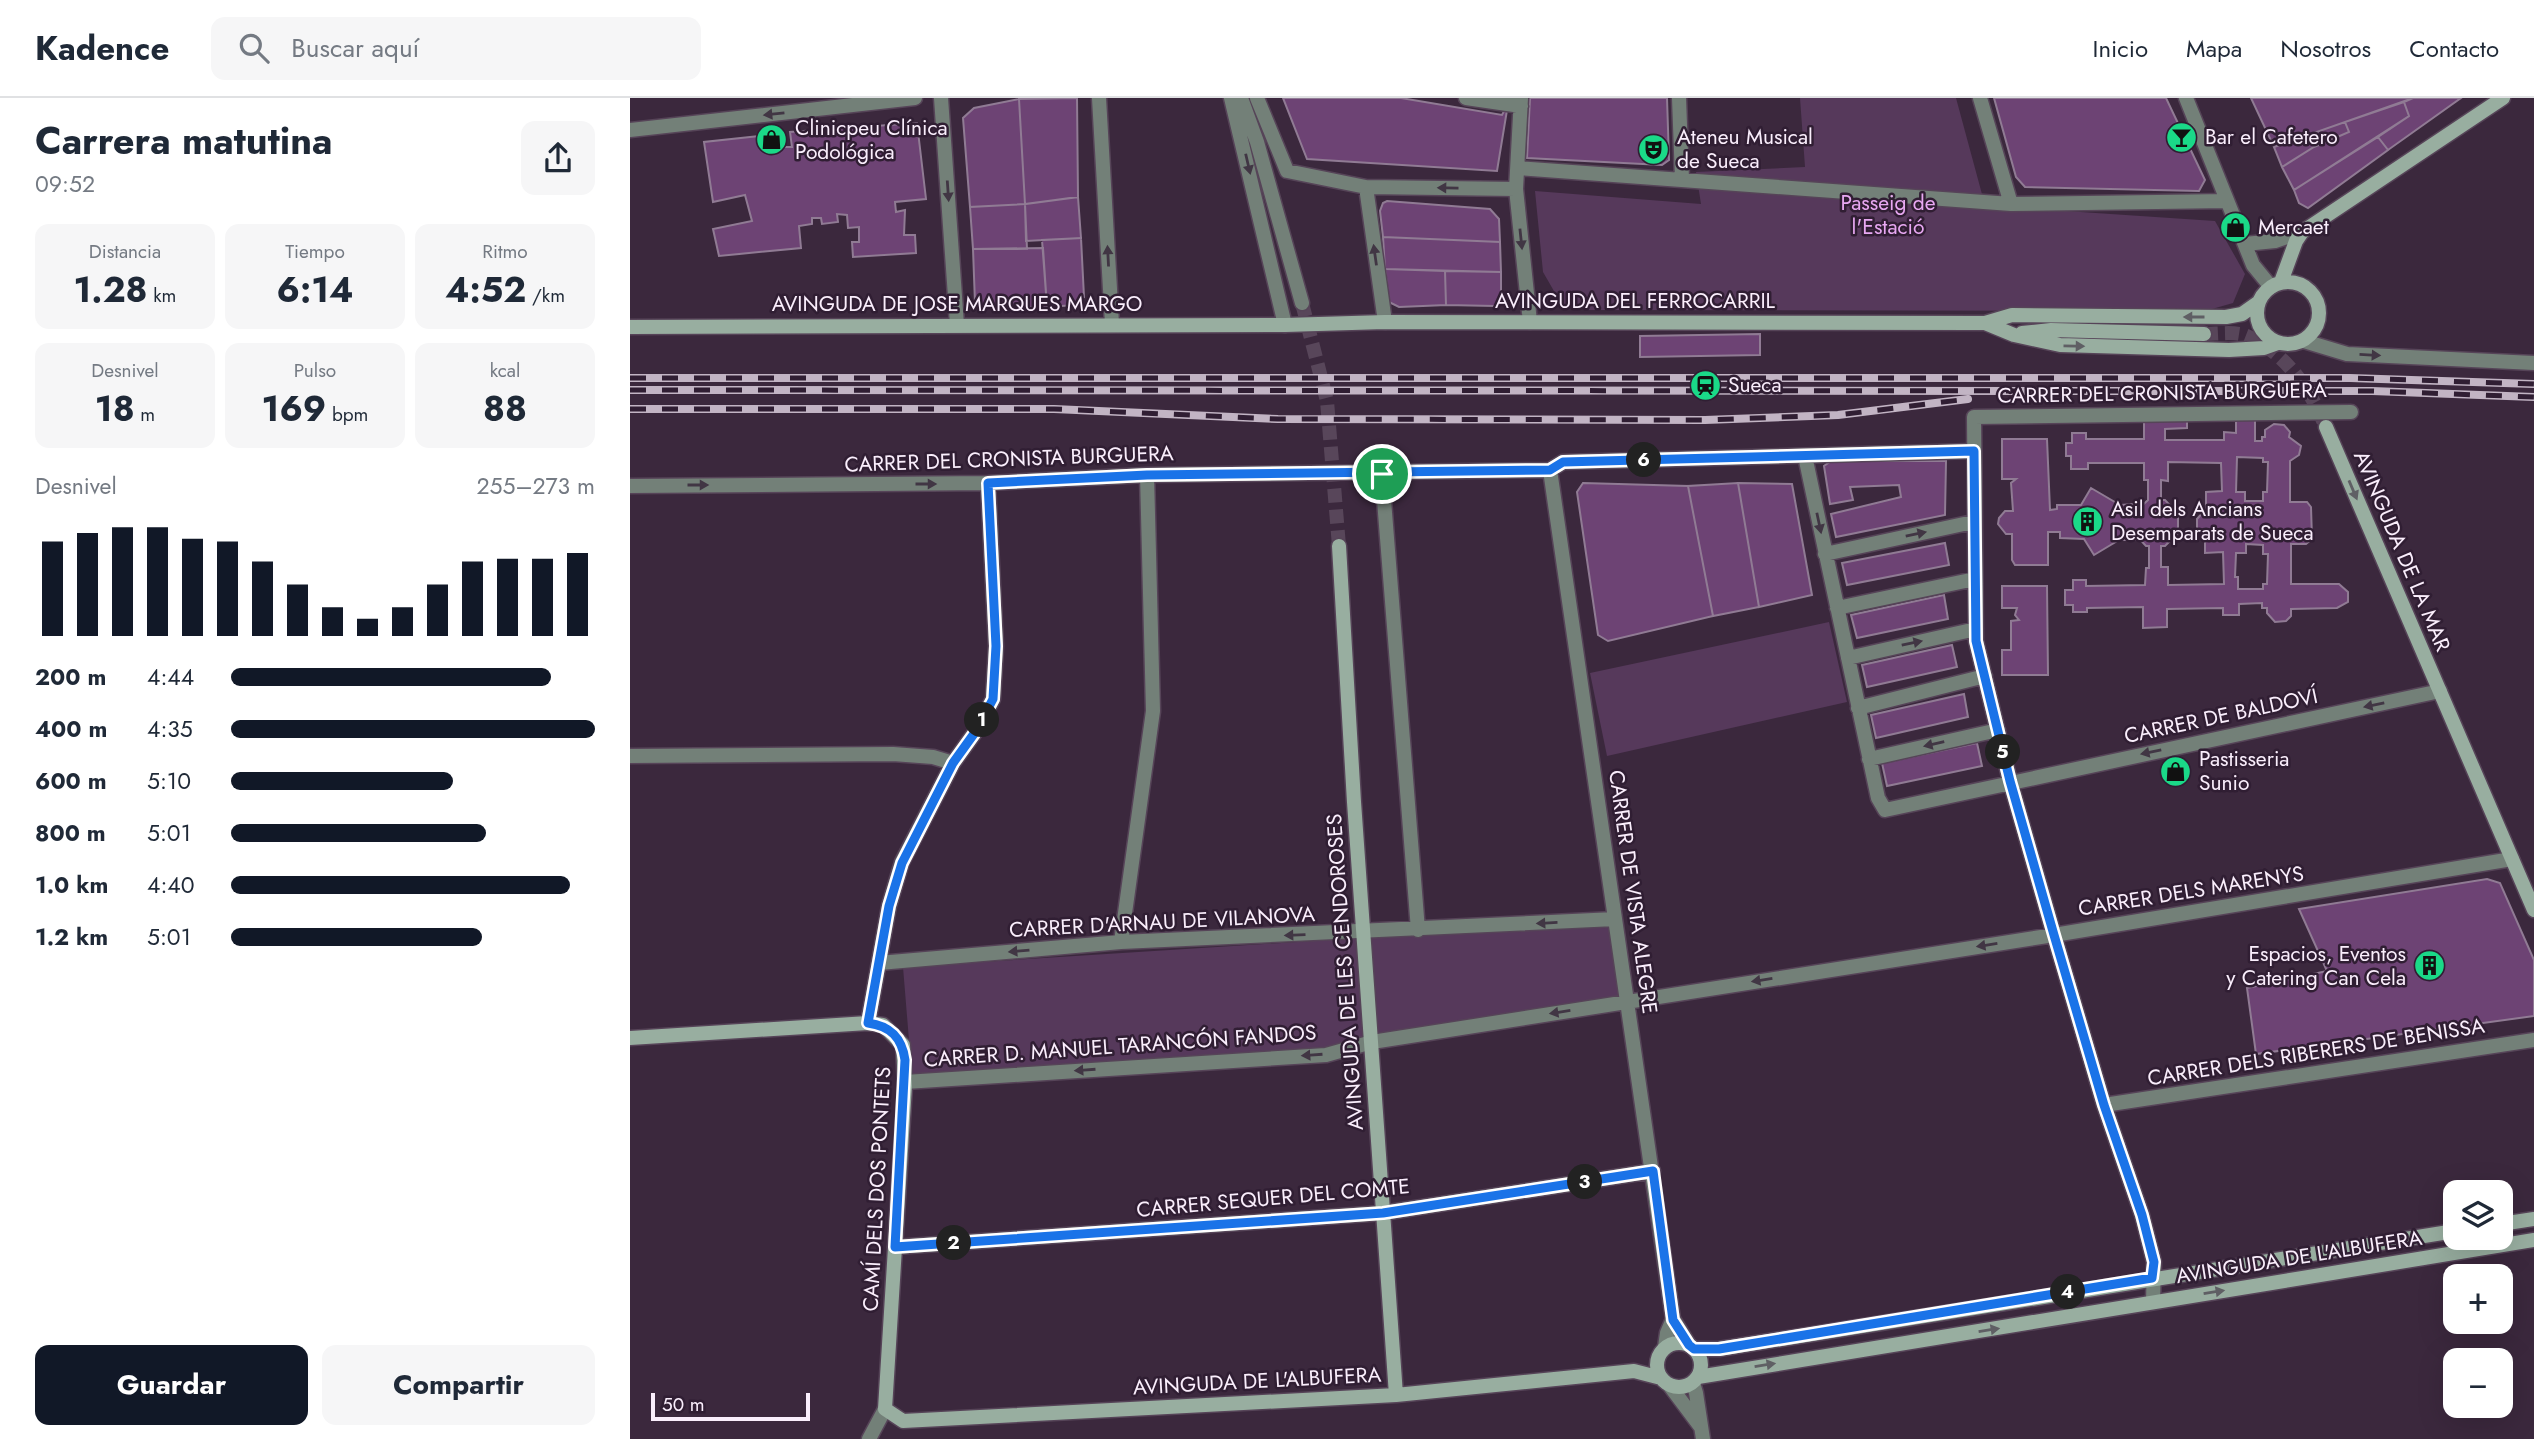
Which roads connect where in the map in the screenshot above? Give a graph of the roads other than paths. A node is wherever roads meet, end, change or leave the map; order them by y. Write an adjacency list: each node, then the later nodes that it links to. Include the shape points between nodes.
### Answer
1 (915, 98): 13 (street, one-way to 13)
2 (941, 98): 29 (street, one-way to 29)
3 (1099, 98): 28 (street, one-way to 3)
4 (1231, 98): 30 (street, one-way to 30)
5 (1241, 98): 24 (street)
6 (1257, 98): 16 (street, via 1287,172)
7 (1466, 98): 12 (street)
8 (1679, 98): 15 (street)
9 (1980, 98): 19 (street)
10 (2186, 98): 18 (street)
11 (2503, 98): 20 (street)
12 (1521, 102): 14 (street)
13 (630, 130)
14 (1518, 168): 15 (street); 17 (street)
15 (1682, 179): 19 (street)
16 (1366, 187): 17 (street, one-way to 16); 25 (street, one-way to 16)
17 (1516, 189): 26 (street, one-way to 26)
18 (2227, 201): 19 (street); 21 (street)
19 (2011, 204)
20 (2302, 232): 21 (street); 22 (street)
21 (2245, 244): 22 (street, via 2253,265)
22 (2276, 284): 23 (street); 34 (street, via 2306,286 2319,304 2317,326)
23 (2259, 302): 27 (street, one-way to 27, via 2242,314 2226,317 2012,315); 35 (street, via 2260,327)
24 (1302, 303)
25 (1385, 322): 26 (street, AVINGUDA DEL FERROCARRIL); 30 (street, AVINGUDA DEL FERROCARRIL)
26 (1530, 322): 27 (street, AVINGUDA DEL FERROCARRIL)
27 (1985, 323): 33 (street)
28 (1112, 324): 29 (street, AVINGUDA DE JOSE MARQUES MARGO); 30 (street, AVINGUDA DE JOSE MARQUES MARGO)
29 (957, 325): 31 (street, AVINGUDA DE JOSE MARQUES MARGO)
30 (1284, 325)
31 (630, 327)
32 (2204, 334): 33 (street, via 2051,330)
33 (2014, 335): 35 (street, one-way to 35, via 2060,345 2229,350)
34 (2304, 341): 35 (street); 36 (street, one-way to 36, via 2347,354)
35 (2278, 343)
36 (2534, 363)
37 (2351, 412): 39 (street, CARRER DEL CRONISTA BURGUERA, via 1974,417)
38 (2326, 427): 54 (street, AVINGUDA DE LA MAR, one-way to 54)
39 (1974, 451): 40 (street, CARRER DEL CRONISTA BURGUERA); 46 (street)
40 (1805, 456): 41 (street, CARRER DEL CRONISTA BURGUERA, via 1563,462); 48 (street, one-way to 48)
41 (1550, 470): 42 (street, CARRER DEL CRONISTA BURGUERA); 64 (street, CARRER DE VISTA ALEGRE)
42 (1147, 475): 43 (street, CARRER DEL CRONISTA BURGUERA); 68 (street, via 1153,711)
43 (988, 483): 44 (street, CARRER DEL CRONISTA BURGUERA, one-way to 43); 59 (street, via 996,646 993,699)
44 (630, 486)
45 (1384, 500): 65 (street)
46 (1973, 522): 48 (street, one-way to 46); 49 (street)
47 (1339, 546): 66 (street, AVINGUDA DE LES CENDOROSES)
48 (1825, 554): 50 (street)
49 (1975, 579): 50 (street); 51 (street)
50 (1837, 608): 52 (street)
51 (1976, 629): 52 (street, one-way to 51); 53 (street)
52 (1848, 658): 55 (street)
53 (1985, 676): 55 (street); 56 (street)
54 (2440, 691): 60 (street, CARRER DE BALDOVÍ, one-way to 60); 61 (street, AVINGUDA DE LA MAR)
55 (1858, 708): 58 (street)
56 (1998, 730): 58 (street, one-way to 58); 60 (street)
57 (630, 756): 59 (street, via 893,754)
58 (1869, 759): 60 (street, CARRER DE BALDOVÍ, via 1885,810)
59 (953, 763): 69 (street, via 902,863)
60 (2010, 781): 67 (street)
61 (2512, 859): 62 (street, AVINGUDA DE LA MAR); 67 (street, CARRER DELS MARENYS)
62 (2529, 883): 63 (street, AVINGUDA DE LA MAR)
63 (2534, 910)
64 (1615, 919): 65 (street, CARRER D'ARNAU DE VILANOVA, one-way to 65); 70 (street, CARRER DE VISTA ALEGRE)
65 (1418, 930): 66 (street, CARRER D'ARNAU DE VILANOVA)
66 (1364, 933): 68 (street, CARRER D'ARNAU DE VILANOVA, one-way to 68); 74 (street, AVINGUDA DE LES CENDOROSES)
67 (2054, 935): 70 (street, CARRER DELS MARENYS, one-way to 70); 76 (street)
68 (1121, 942): 69 (street, CARRER D'ARNAU DE VILANOVA, one-way to 69)
69 (879, 963): 71 (street)
70 (1627, 1001): 74 (street, CARRER D. MANUEL TARANCÓN FANDOS, one-way to 74); 77 (street, CARRER DE VISTA ALEGRE)
71 (868, 1023): 72 (street); 75 (street, CAMÍ DELS DOS PONTETS, via 883,1025 903,1045)
72 (630, 1038)
73 (2534, 1040): 76 (street, CARRER DELS RIBERERS DE BENISSA)
74 (1372, 1042): 75 (street, CARRER D. MANUEL TARANCÓN FANDOS, one-way to 75, via 1326,1055); 78 (street, AVINGUDA DE LES CENDOROSES)
75 (905, 1082): 83 (street, CAMÍ DELS DOS PONTETS)
76 (2104, 1105): 84 (street, via 2142,1215 2154,1262)
77 (1653, 1171): 78 (street, CARRER SEQUER DEL COMTE); 86 (street, CARRER DE VISTA ALEGRE)
78 (1383, 1213): 83 (street, CARRER SEQUER DEL COMTE); 92 (street, AVINGUDA DE LES CENDOROSES)
79 (2534, 1219): 80 (street)
80 (2513, 1222)
81 (2443, 1233): 84 (street, AVINGUDA DE L'ALBUFERA)
82 (2534, 1240): 85 (street, AVINGUDA DE L'ALBUFERA, one-way to 82)
83 (895, 1247): 93 (street, CAMÍ DELS DOS PONTETS)
84 (2152, 1278): 85 (street); 87 (street, AVINGUDA DE L'ALBUFERA, via 1719,1349)
85 (2153, 1302): 90 (street, AVINGUDA DE L'ALBUFERA, one-way to 85)
86 (1673, 1320): 87 (street, CARRER DE VISTA ALEGRE); 88 (street, CARRER DE VISTA ALEGRE)
87 (1692, 1347): 88 (street, via 1677,1343); 90 (street, via 1701,1363)
88 (1663, 1350): 89 (street); 91 (street, via 1656,1365)
89 (1634, 1371): 91 (street, AVINGUDA DE L'ALBUFERA); 92 (street, AVINGUDA DE L'ALBUFERA)
90 (1695, 1380): 91 (street, via 1685,1387); 94 (street)
91 (1665, 1382): 94 (street)
92 (1396, 1395): 93 (street, AVINGUDA DE L'ALBUFERA, via 903,1421)
93 (885, 1409): 95 (street, CAMÍ DELS DOS PONTETS)
94 (1702, 1433)
95 (869, 1439)

